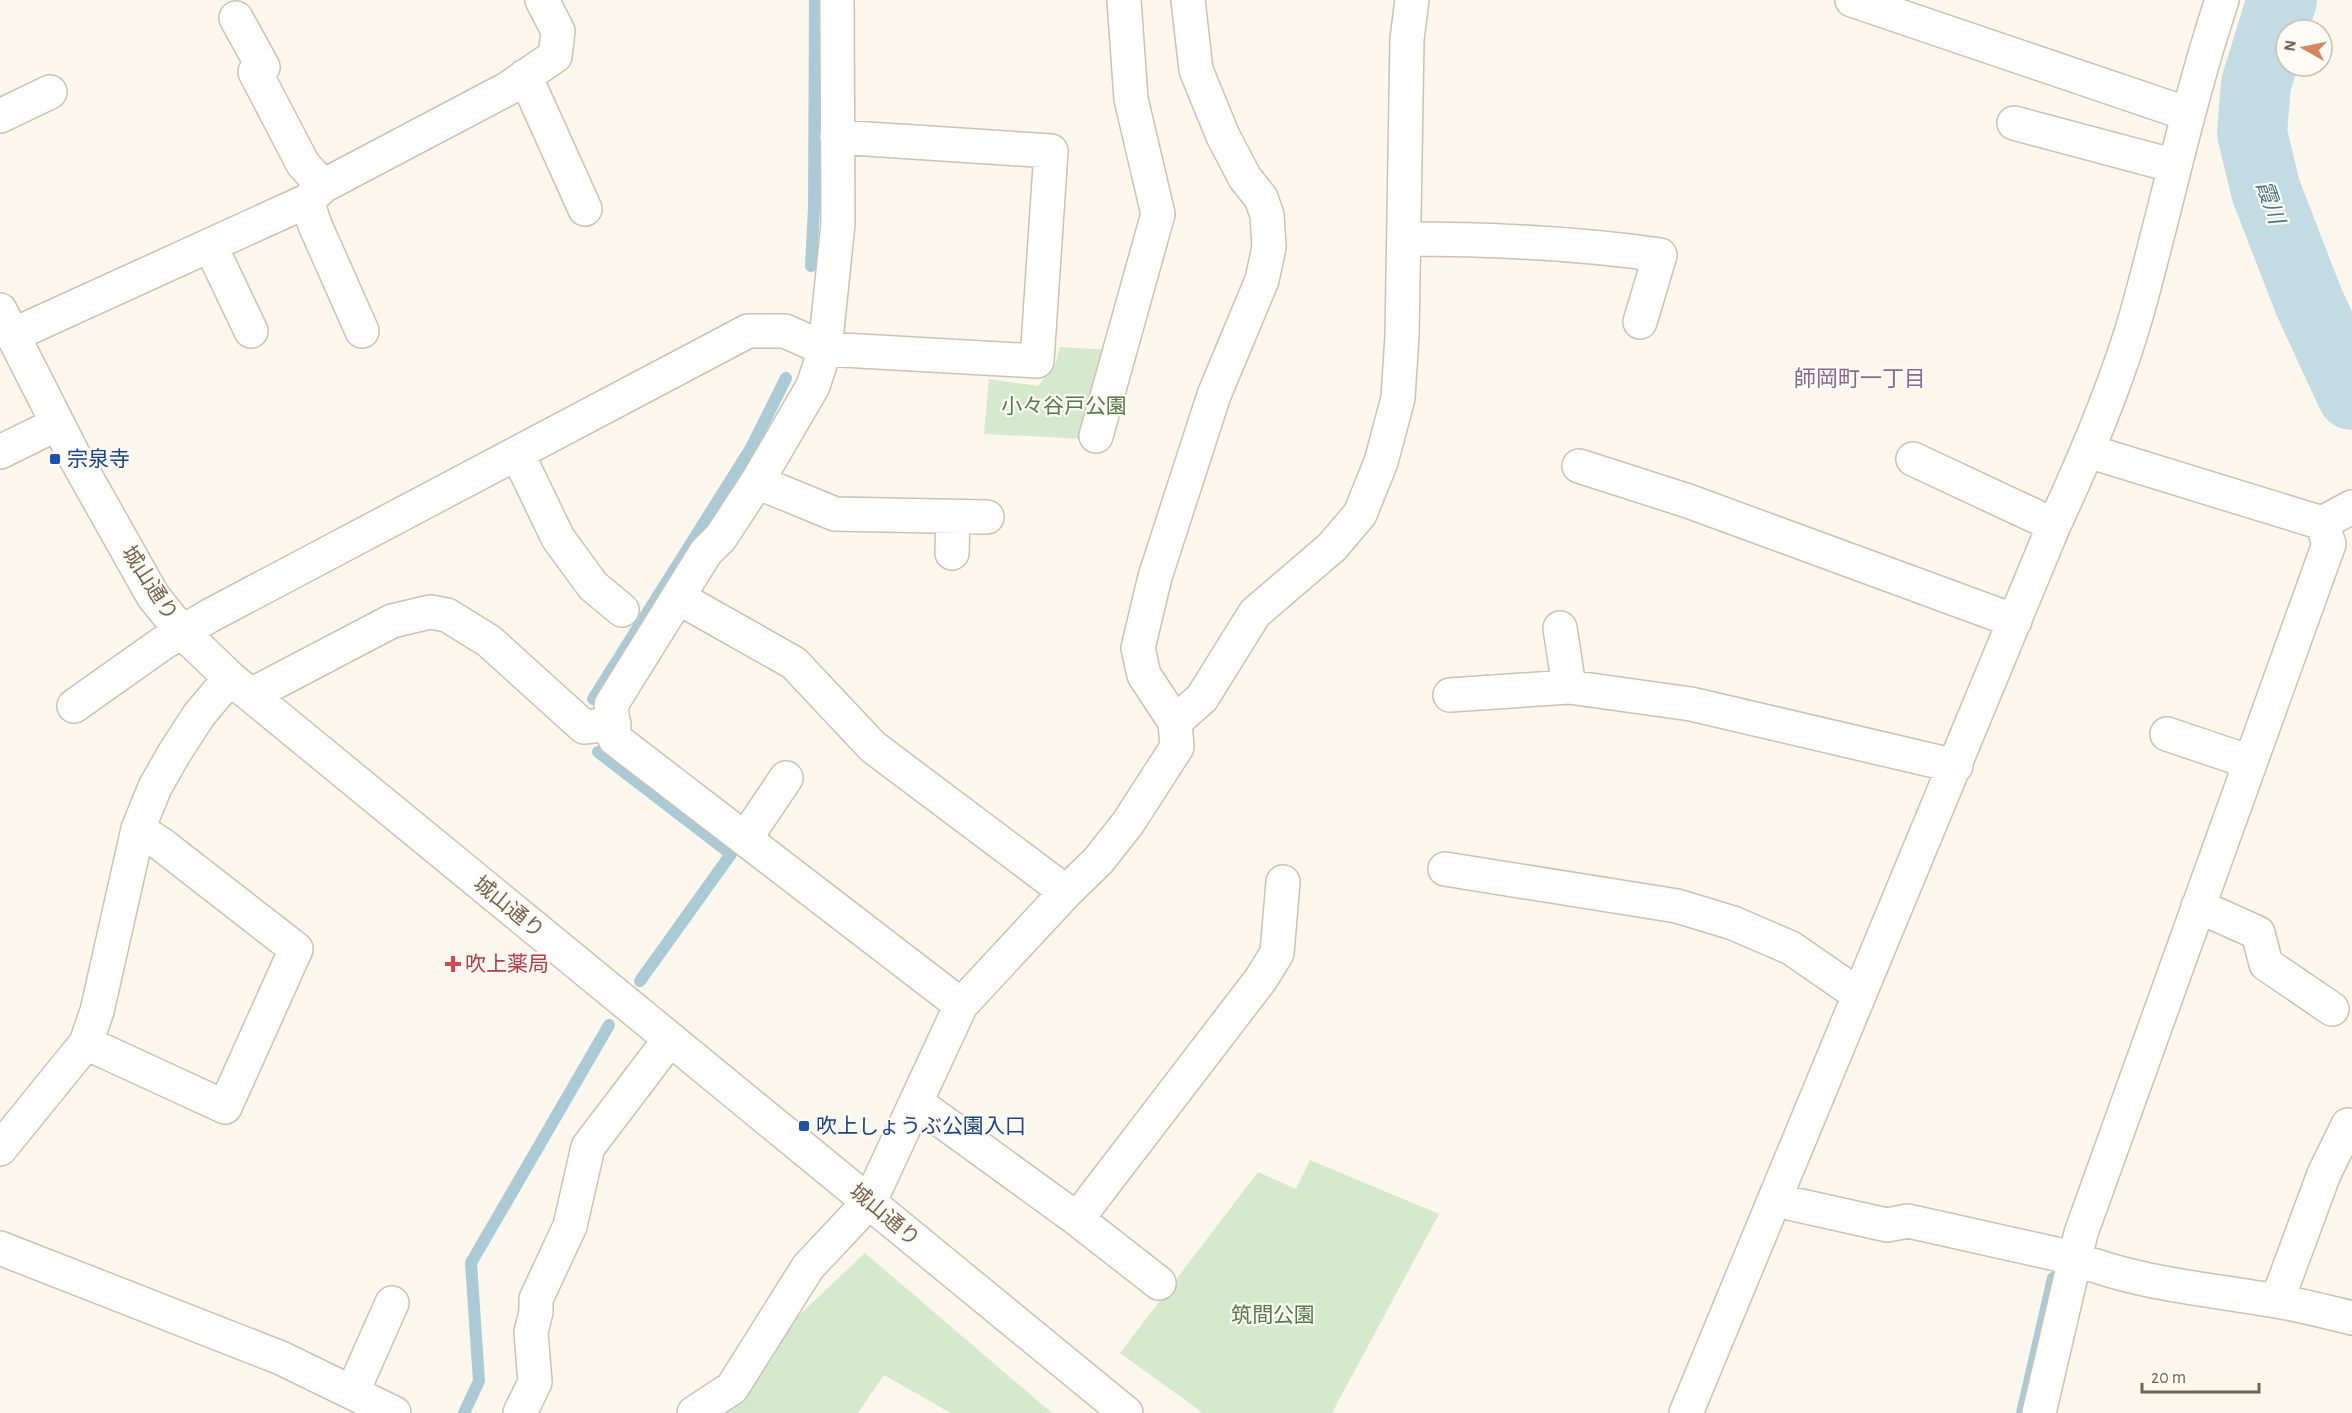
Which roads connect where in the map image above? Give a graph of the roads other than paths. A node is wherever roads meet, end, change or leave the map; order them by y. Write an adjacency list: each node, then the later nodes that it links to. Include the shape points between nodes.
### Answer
1 (542, 0): 10 (street, via 558,32 555,56)
2 (837, 0): 15 (street)
3 (1124, 0): 27 (street, via 1131,99 1158,214)
4 (1188, 0): 49 (street, via 1196,70 1222,136 1261,198 1267,214 1269,247 1262,280 1214,395 1155,577 1138,648 1144,675)
5 (1412, 0): 19 (street, via 1407,39)
6 (1852, 0): 8 (street)
7 (2222, 0): 12 (street)
8 (1896, 8): 12 (street)
9 (236, 18): 17 (street, via 263,67 255,72)
10 (525, 76): 17 (street); 18 (street)
11 (50, 92): 13 (street)
12 (2188, 114): 16 (street)
13 (0, 116)
14 (2014, 123): 16 (street)
15 (837, 137): 25 (street, via 838,224); 25 (street, via 1051,151 1037,361)
16 (2175, 166): 28 (street, via 2136,314)
17 (315, 193): 20 (street); 24 (street, via 315,225)
18 (585, 209)
19 (1405, 239): 22 (street, via 1599,246 1660,255); 49 (street, via 1398,398 1381,462 1360,514 1332,548 1255,613 1202,698)
20 (210, 245): 21 (street); 23 (street)
21 (7, 322): 26 (street, 城山通り)
22 (1640, 322)
23 (251, 331)
24 (362, 332)
25 (825, 349): 30 (street, via 785,331 748,331); 33 (street, via 813,386)
26 (57, 424): 29 (street); 44 (street, 城山通り, via 153,596)
27 (1096, 436)
28 (2088, 451): 37 (street); 38 (street)
29 (0, 452)
30 (518, 455): 41 (street, via 558,538 593,586); 44 (street)
31 (1913, 459): 38 (street)
32 (1579, 466): 42 (street, via 1688,501)
33 (757, 482): 35 (street, via 835,514); 40 (street)
34 (2352, 507): 37 (street)
35 (953, 517): 36 (street); 39 (street)
36 (987, 517)
37 (2322, 523): 52 (street, via 2329,544)
38 (2054, 525): 42 (street)
39 (952, 553)
40 (678, 598): 50 (street, via 611,705); 59 (street, via 794,663 873,747)
41 (622, 610)
42 (2015, 621): 53 (street)
43 (1560, 628): 46 (street)
44 (182, 632): 45 (street, 城山通り); 48 (street)
45 (241, 686): 50 (street, via 392,621 430,612 447,615 489,641 584,727); 55 (street, via 199,715 155,787); 64 (street, 城山通り)
46 (1569, 687): 47 (street); 53 (street, via 1691,704)
47 (1450, 695)
48 (74, 706)
49 (1175, 722): 59 (street, via 1177,747 1128,823 1098,861)
50 (614, 724): 56 (street, via 615,739)
51 (2167, 734): 52 (street)
52 (2250, 762): 60 (street)
53 (1956, 766): 61 (street)
54 (786, 778): 56 (street)
55 (138, 829): 65 (street, via 97,1011); 65 (street, via 296,949 225,1107)
56 (746, 839): 62 (street)
57 (1445, 869): 61 (street, via 1677,906 1711,916 1791,948)
58 (1283, 882): 71 (street, via 1277,953)
59 (1066, 892): 62 (street)
60 (2198, 906): 63 (street, via 2258,933 2266,964); 73 (street)
61 (1859, 995): 69 (street)
62 (961, 1005): 66 (street)
63 (2332, 1009)
64 (670, 1039): 70 (street, 城山通り); 80 (street, via 588,1147 570,1226 536,1299 531,1332 535,1382)
65 (86, 1043): 68 (street)
66 (917, 1103): 70 (street); 71 (street)
67 (2348, 1125): 75 (street, via 2324,1174)
68 (0, 1149)
69 (1775, 1200): 73 (street, via 1887,1225 1908,1221); 83 (street)
70 (870, 1201): 81 (street, via 808,1267 732,1388); 82 (street, 城山通り)
71 (1077, 1219): 74 (street)
72 (0, 1248): 78 (street, via 271,1354)
73 (2074, 1258): 75 (street, via 2147,1279); 84 (street)
74 (1159, 1282)
75 (2277, 1301): 77 (street)
76 (392, 1303): 78 (street)
77 (2352, 1318)
78 (353, 1391): 79 (street)
79 (394, 1413)
80 (520, 1413)
81 (694, 1413)
82 (1126, 1413)
83 (1686, 1413)
84 (2039, 1413)

